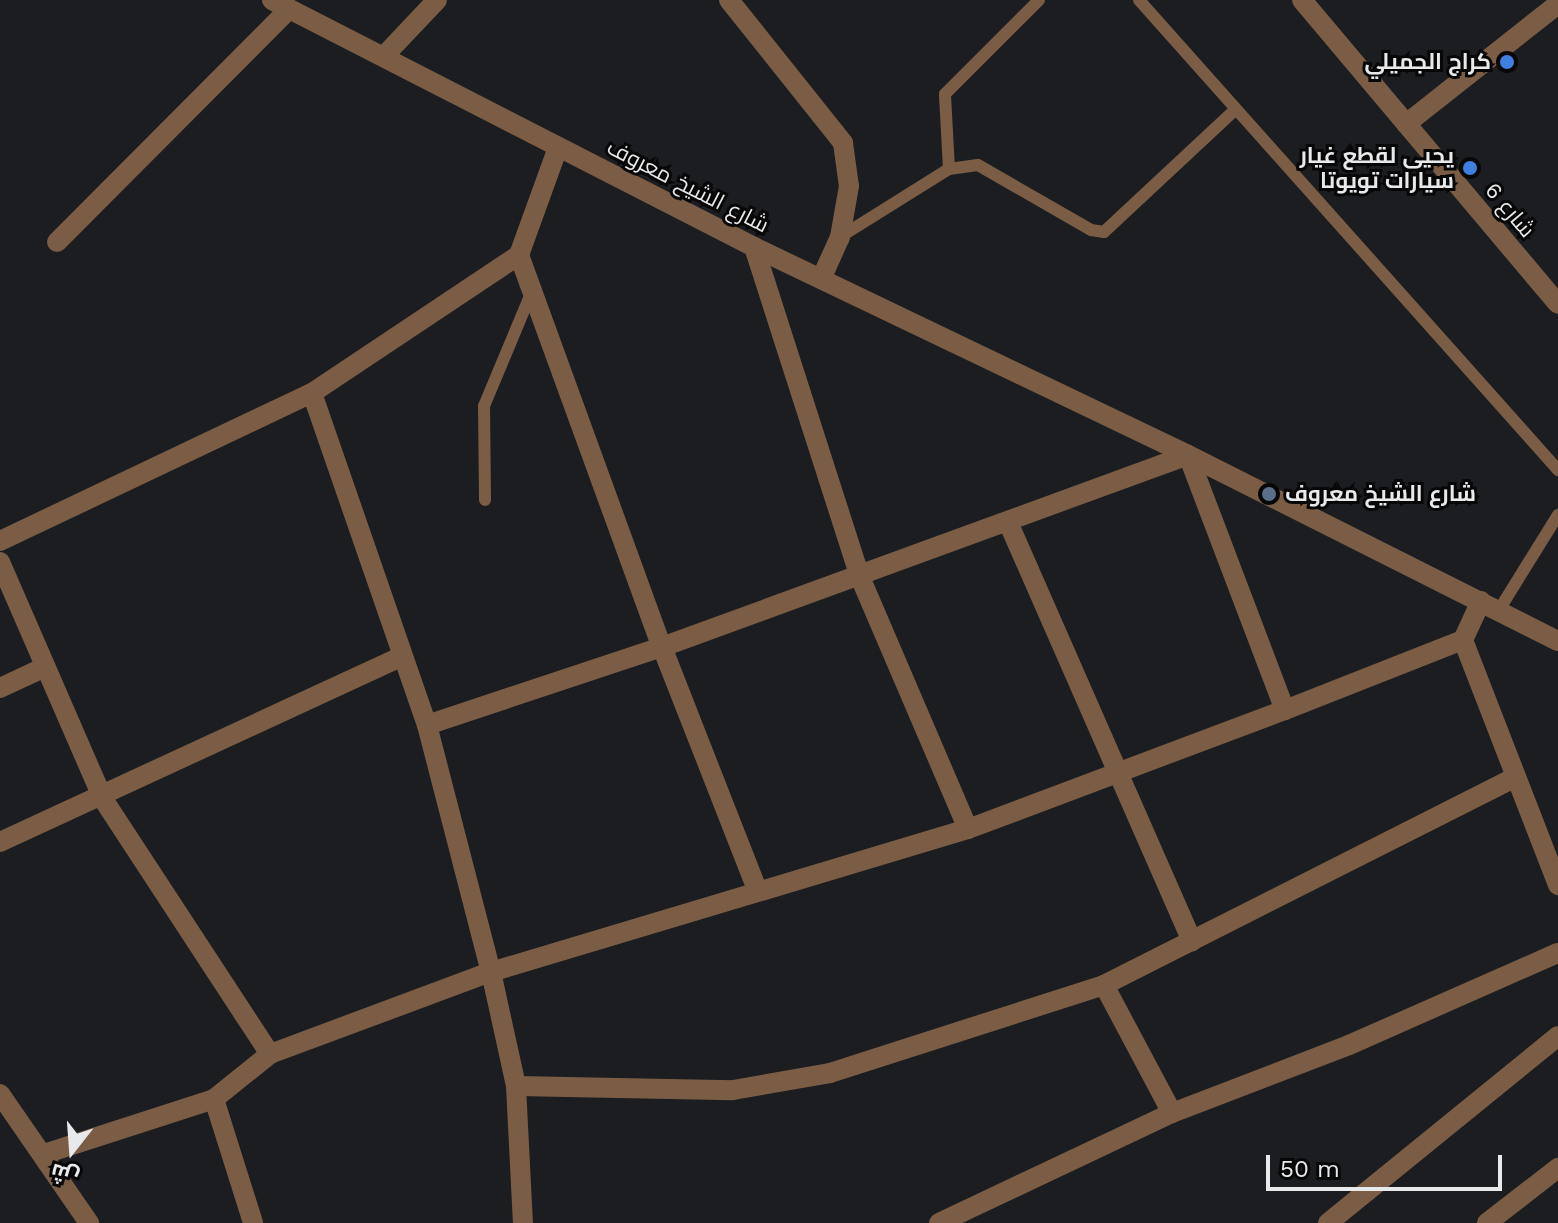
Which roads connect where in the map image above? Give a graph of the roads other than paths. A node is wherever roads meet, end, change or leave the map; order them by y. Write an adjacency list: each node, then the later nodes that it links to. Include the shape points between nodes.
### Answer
1 (437, 0): 8 (street)
2 (729, 0): 13 (street, via 843,143 849,186)
3 (1039, 0): 12 (lane, via 945,94)
4 (1139, 0): 9 (lane)
5 (1302, 0): 10 (street, شارع 6)
6 (1558, 4): 10 (street)
7 (281, 5): 8 (street, شارع الشيخ معروف); 14 (street)
8 (384, 56): 11 (street, شارع الشيخ معروف)
9 (1236, 109): 12 (lane, via 1104,232 1091,230 978,165); 22 (lane)
10 (1406, 124): 19 (street, شارع 6)
11 (558, 147): 15 (street, شارع الشيخ معروف); 16 (street)
12 (949, 169): 13 (lane)
13 (840, 237): 17 (street)
14 (57, 242)
15 (754, 247): 17 (street, شارع الشيخ معروف); 28 (street)
16 (519, 255): 18 (street); 20 (street)
17 (821, 279): 21 (street, شارع الشيخ معروف)
18 (532, 291): 23 (lane, via 484,406); 32 (street)
19 (1558, 304)
20 (312, 393): 26 (street); 33 (street)
21 (1188, 455): 25 (street); 29 (street, شارع الشيخ معروف); 36 (street)
22 (1558, 470)
23 (485, 500)
24 (1558, 515): 29 (lane)
25 (1008, 522): 28 (street); 38 (street)
26 (0, 541)
27 (0, 562): 34 (street)
28 (860, 577): 32 (street); 41 (street)
29 (1490, 606): 30 (street); 31 (street, شارع الشيخ معروف)
30 (1463, 640): 36 (street); 39 (street)
31 (1558, 641)
32 (662, 647): 37 (street); 44 (street)
33 (401, 657): 37 (street); 40 (street)
34 (45, 667): 35 (street); 40 (street)
35 (0, 688)
36 (1285, 710): 38 (street)
37 (427, 725): 47 (street)
38 (1115, 773): 41 (street); 45 (street)
39 (1513, 778): 43 (street); 45 (street)
40 (103, 799): 42 (street); 50 (street)
41 (968, 829): 44 (street)
42 (0, 842)
43 (1558, 885)
44 (757, 890): 47 (street)
45 (1192, 941): 48 (street)
46 (1558, 953): 54 (street, via 1349,1045)
47 (491, 972): 50 (street); 51 (street)
48 (1104, 985): 51 (street, via 782,1085 733,1090); 54 (street)
49 (1558, 1036): 61 (street)
50 (270, 1054): 52 (street)
51 (516, 1086): 59 (street)
52 (214, 1099): 55 (street); 58 (street)
53 (2, 1102): 55 (street)
54 (1172, 1113): 60 (street)
55 (44, 1154): 57 (street)
56 (1558, 1168): 62 (street)
57 (89, 1223)
58 (253, 1223)
59 (523, 1223)
60 (939, 1223)
61 (1328, 1223)
62 (1487, 1223)

